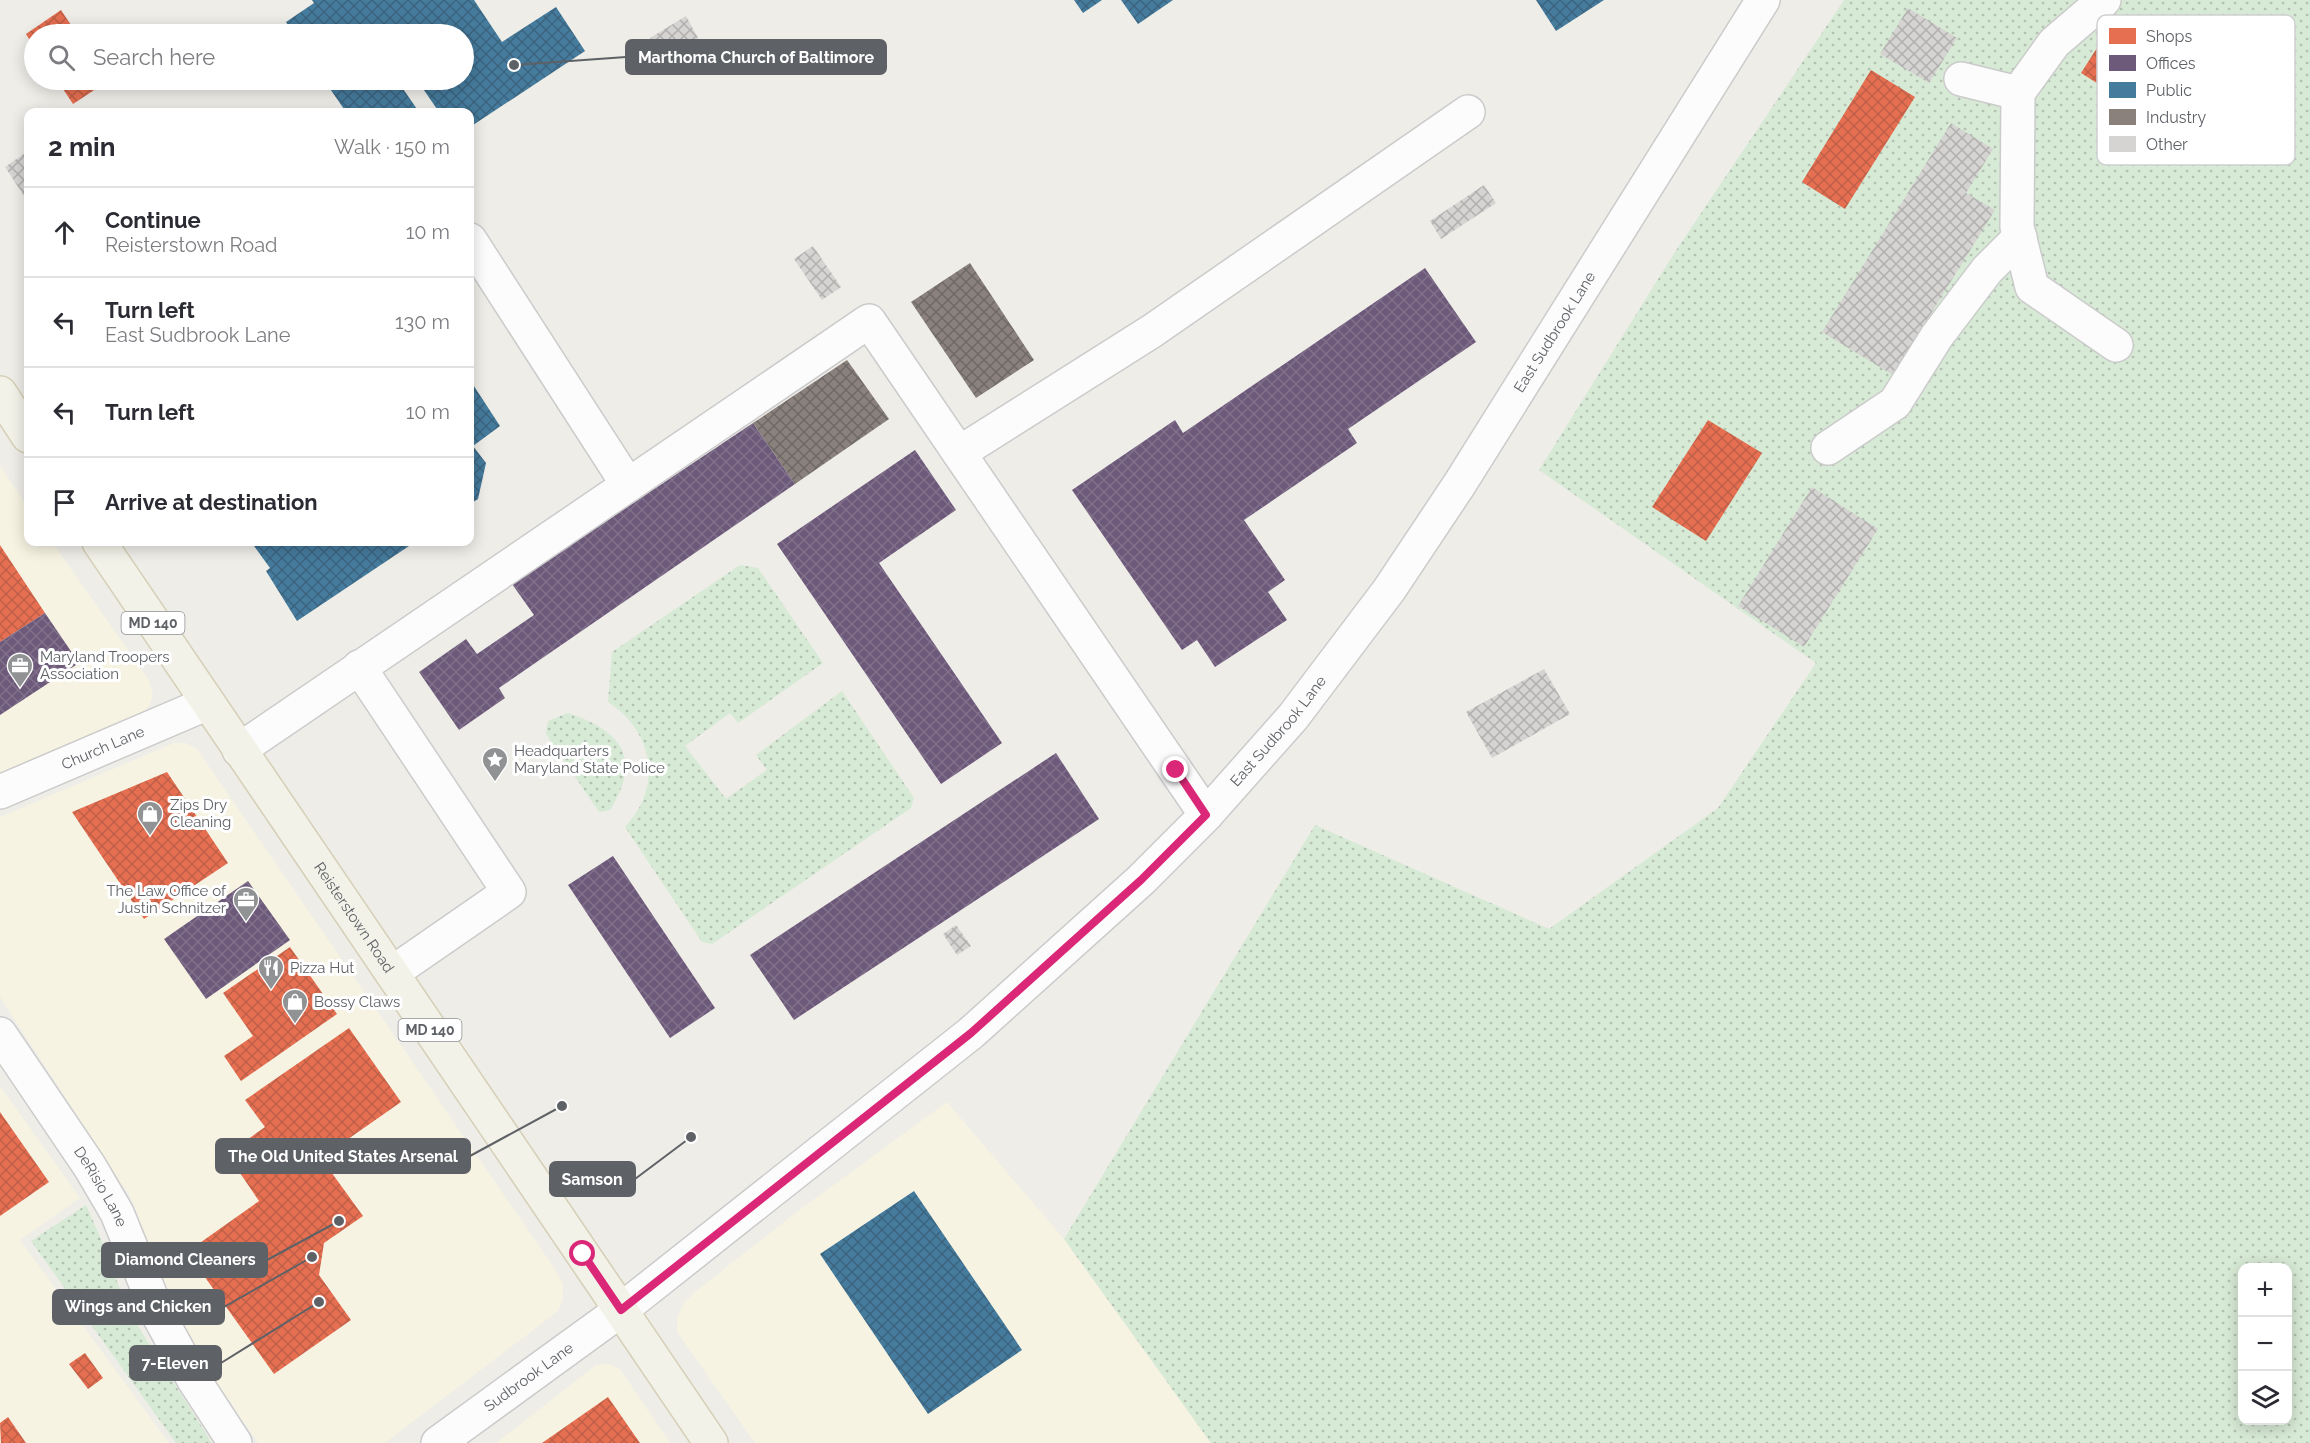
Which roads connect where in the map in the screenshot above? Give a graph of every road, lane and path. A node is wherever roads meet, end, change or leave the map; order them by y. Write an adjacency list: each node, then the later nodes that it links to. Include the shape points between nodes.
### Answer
1 (1763, 0): 19 (street, East Sudbrook Lane, via 1460,485 1389,590 1293,717)
2 (2104, 0): 4 (street, via 2054,43)
3 (1961, 79): 4 (street)
4 (2018, 93): 6 (street)
5 (1468, 112): 12 (street, via 1152,331)
6 (2020, 237): 8 (street, via 2032,286); 11 (street, via 1987,270 1937,336 1895,403)
7 (474, 246): 13 (street)
8 (2116, 345)
9 (0, 393): 10 (main road)
10 (24, 430)
11 (1828, 448)
12 (959, 453): 13 (street, via 869,321); 19 (street)
13 (628, 485): 15 (street)
14 (102, 546): 16 (main road, Reisterstown Road / MD 140)
15 (359, 667): 17 (street); 20 (street, via 509,892)
16 (208, 703): 17 (main road, Reisterstown Road / MD 140); 18 (street, Church Lane)
17 (238, 750): 20 (main road, Reisterstown Road / MD 140)
18 (0, 792)
19 (1206, 815): 22 (street, East Sudbrook Lane, via 1141,880 971,1033)
20 (392, 973): 22 (main road, Reisterstown Road / MD 140)
21 (0, 1034): 23 (street, DeRisio Lane, via 117,1213 159,1316)
22 (621, 1310): 24 (street, Sudbrook Lane); 25 (main road, Reisterstown Road / MD 140)
23 (235, 1443)
24 (438, 1443)
25 (711, 1443)

